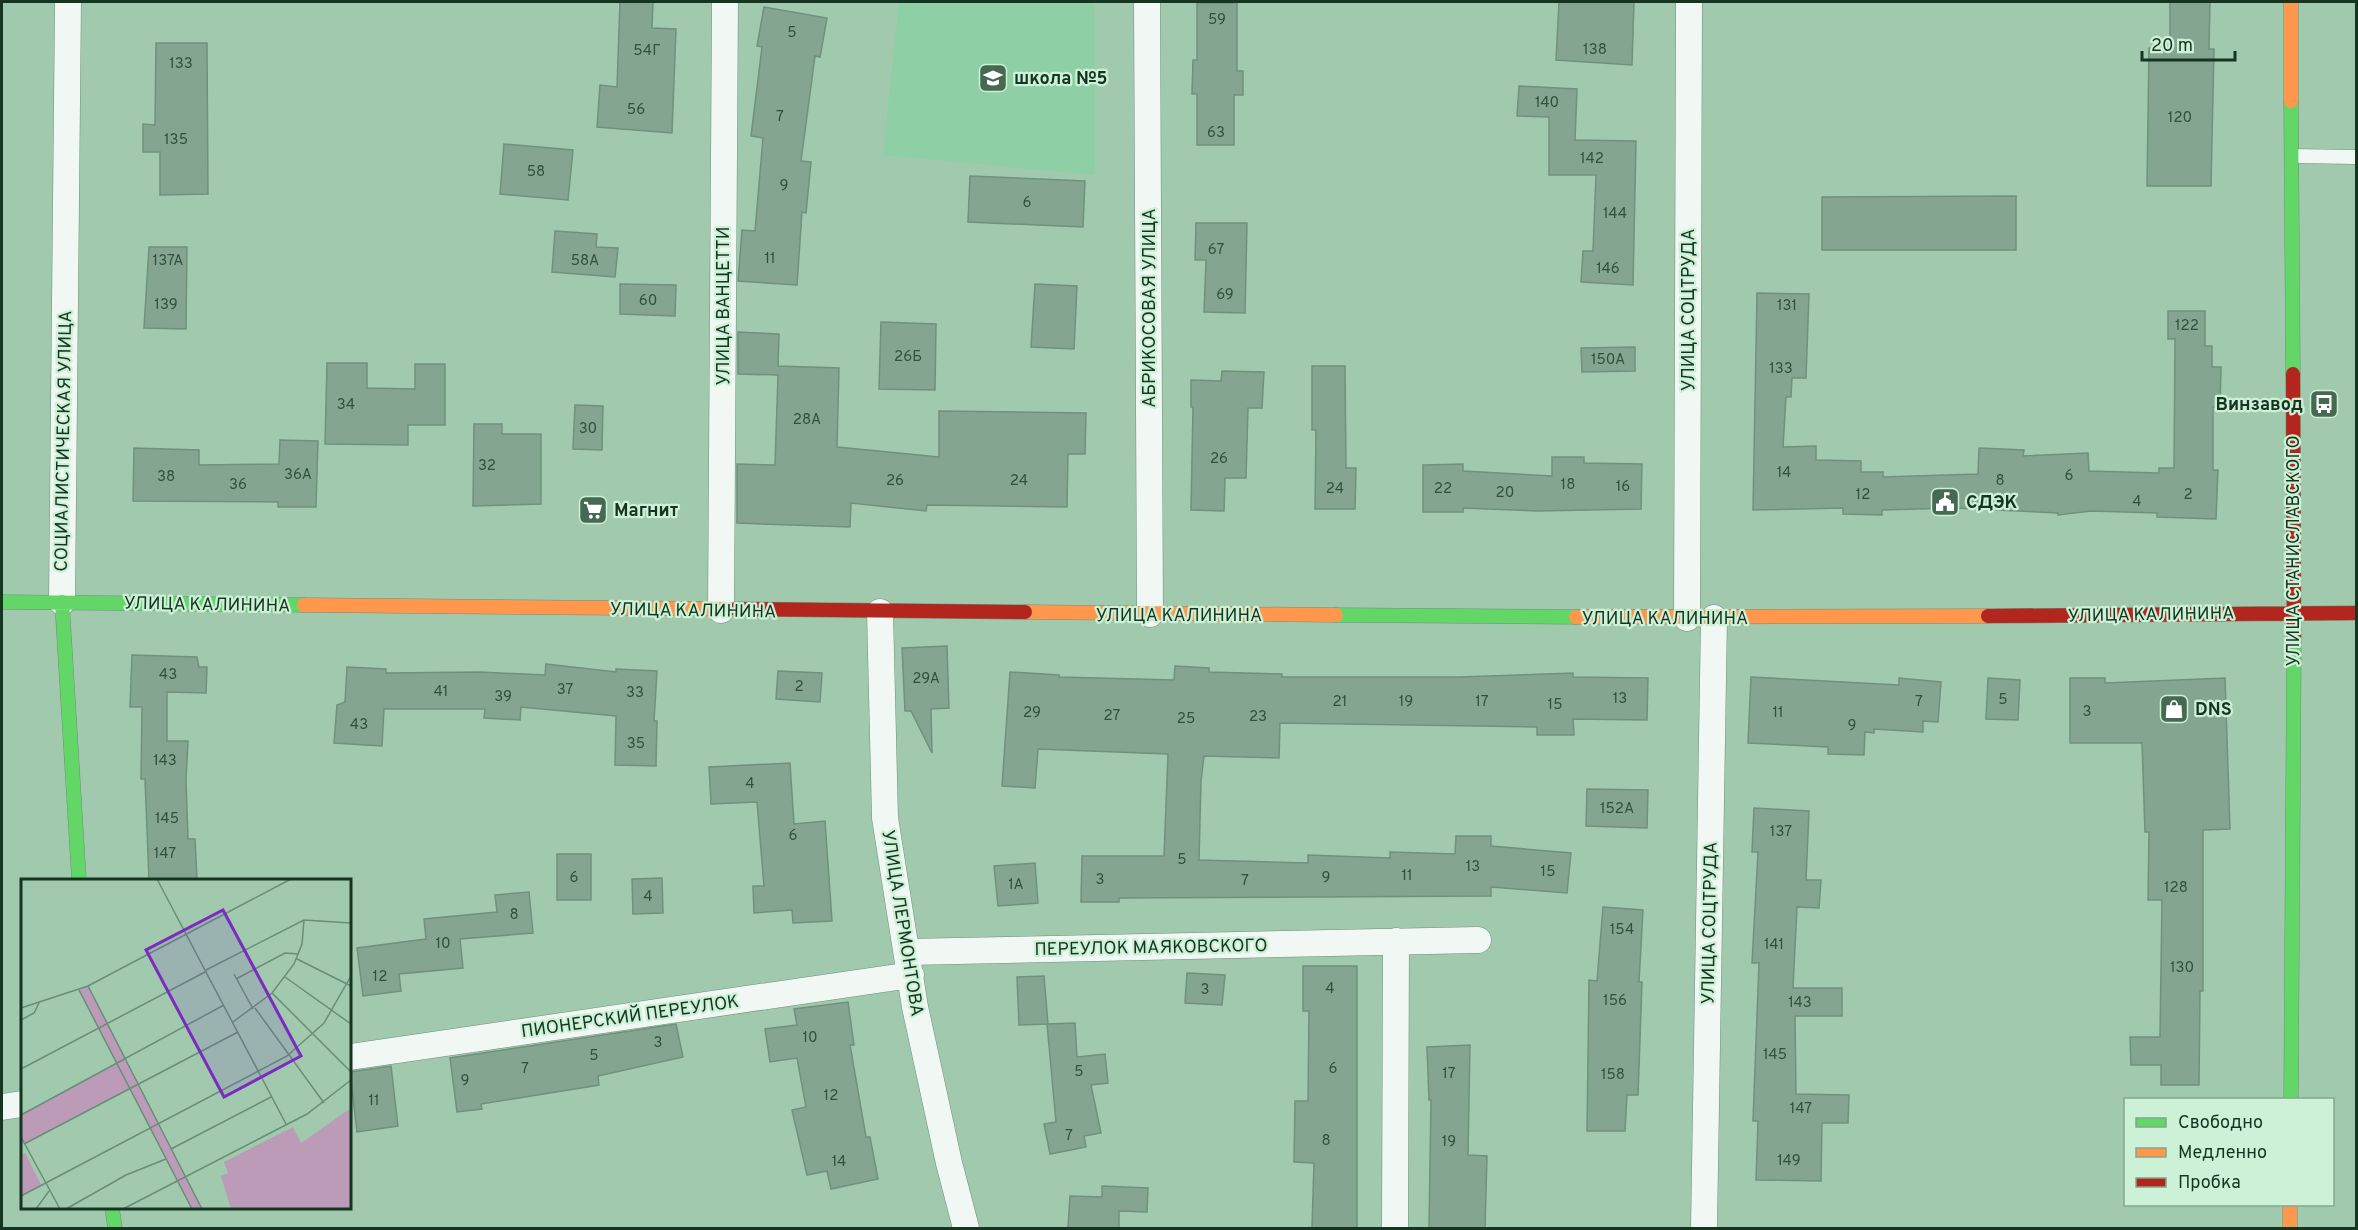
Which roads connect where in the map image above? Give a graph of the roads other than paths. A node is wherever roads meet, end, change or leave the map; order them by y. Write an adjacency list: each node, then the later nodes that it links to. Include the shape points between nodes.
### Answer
1 (68, 2): 9 (street, СОЦИАЛИСТИЧЕСКАЯ УЛИЦА)
2 (725, 2): 10 (street, УЛИЦА ВАНЦЕТТИ)
3 (1147, 2): 14 (street, АБРИКОСОВАЯ УЛИЦА)
4 (1689, 2): 15 (street, УЛИЦА СОЦТРУДА)
5 (2291, 2): 6 (main road, УЛИЦА СТАНИСЛАВСКОГО)
6 (2292, 156): 7 (lane); 12 (main road, УЛИЦА СТАНИСЛАВСКОГО)
7 (2356, 157)
8 (2, 602): 9 (main road, УЛИЦА КАЛИНИНА)
9 (62, 602): 10 (main road, УЛИЦА КАЛИНИНА); 17 (main road, СОЦИАЛИСТИЧЕСКАЯ УЛИЦА)
10 (721, 610): 11 (main road, УЛИЦА КАЛИНИНА)
11 (880, 612): 14 (main road, УЛИЦА КАЛИНИНА); 20 (street, УЛИЦА ЛЕРМОНТОВА, via 885,818)
12 (2294, 612): 13 (main road, УЛИЦА КАЛИНИНА); 16 (main road, УЛИЦА КАЛИНИНА); 22 (main road, УЛИЦА СТАНИСЛАВСКОГО)
13 (2356, 613)
14 (1150, 614): 15 (main road, УЛИЦА КАЛИНИНА)
15 (1688, 618): 16 (main road, УЛИЦА КАЛИНИНА)
16 (1714, 618): 30 (street, УЛИЦА СОЦТРУДА)
17 (79, 879)
18 (1478, 939): 19 (street, ПЕРЕУЛОК МАЯКОВСКОГО)
19 (1396, 941): 20 (street, ПЕРЕУЛОК МАЯКОВСКОГО); 29 (street)
20 (909, 964): 21 (street, ПИОНЕРСКИЙ ПЕРЕУЛОК); 28 (street, УЛИЦА ЛЕРМОНТОВА)
21 (351, 1057)
22 (2291, 1098)
23 (21, 1104): 24 (street)
24 (2, 1107)
25 (2290, 1206): 31 (main road)
26 (112, 1209): 27 (main road)
27 (115, 1228)
28 (966, 1228)
29 (1395, 1228)
30 (1704, 1228)
31 (2290, 1228)

